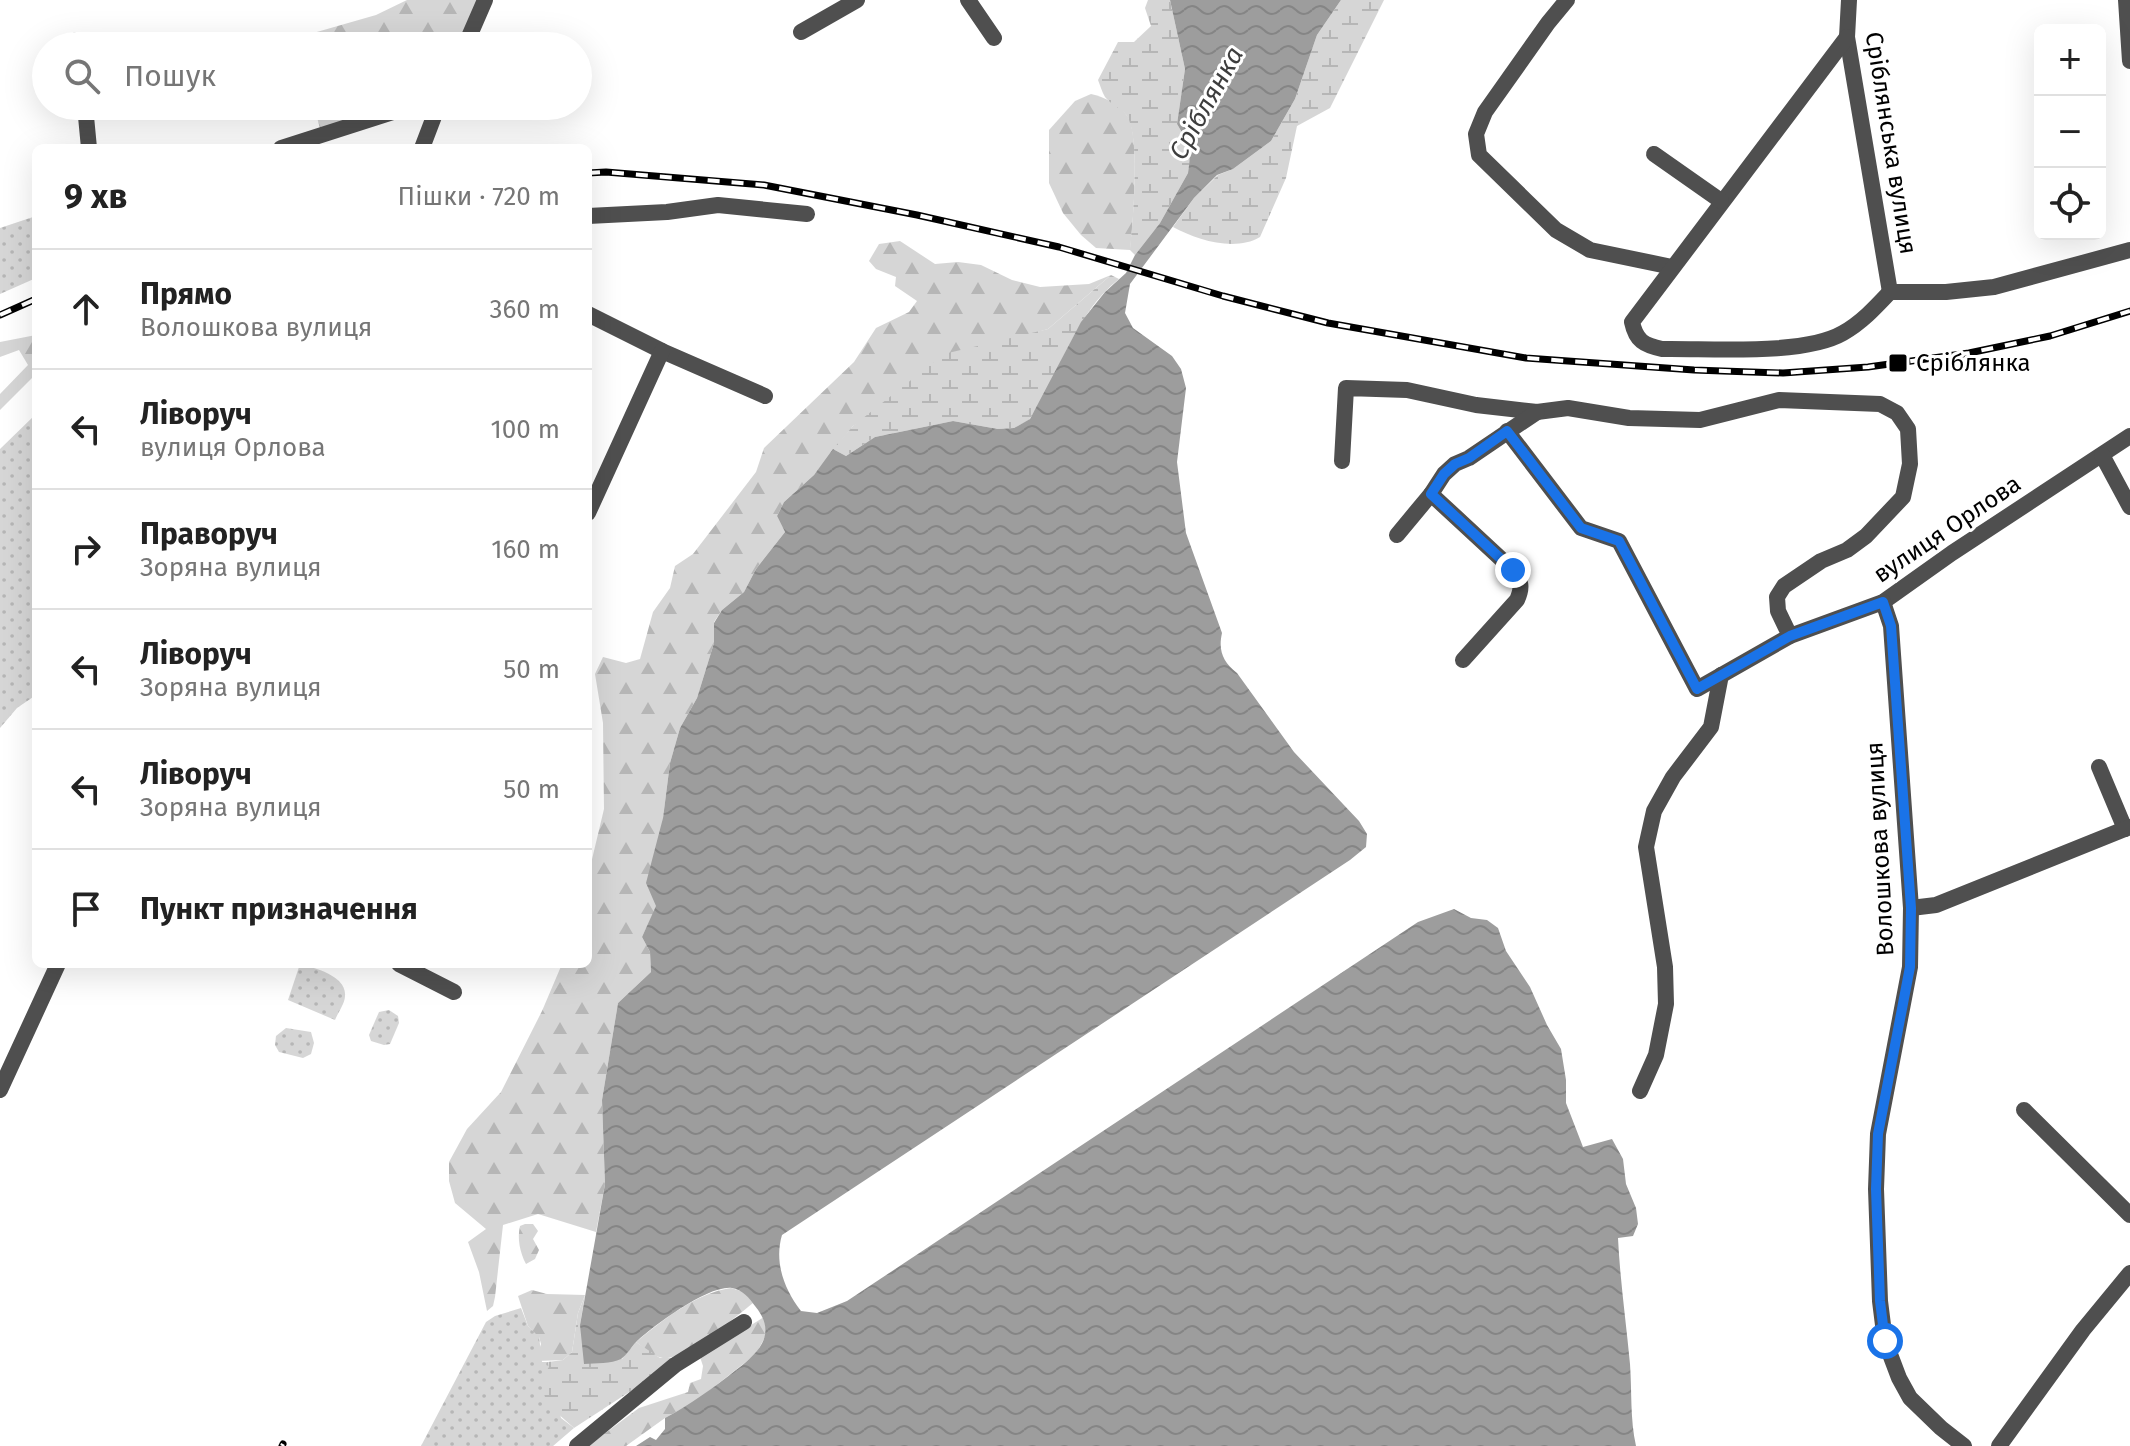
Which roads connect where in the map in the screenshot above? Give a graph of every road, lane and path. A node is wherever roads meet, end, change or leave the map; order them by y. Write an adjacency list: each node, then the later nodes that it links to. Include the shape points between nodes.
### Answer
1 (485, 0): 7 (street)
2 (857, 0): 8 (street)
3 (968, 0): 10 (street)
4 (1567, 0): 23 (street, via 1485,112 1476,134 1479,155 1556,230 1590,250)
5 (1849, 0): 9 (street, Сріблянська вулиця)
6 (2126, 0): 11 (street)
7 (471, 32)
8 (801, 32)
9 (1847, 37): 19 (street); 24 (street, Сріблянська вулиця)
10 (994, 38)
11 (2130, 61)
12 (86, 120): 15 (street)
13 (368, 120): 16 (street)
14 (433, 120): 17 (street)
15 (89, 144)
16 (293, 144)
17 (424, 144)
18 (1654, 154): 19 (street)
19 (1721, 201): 23 (street)
20 (807, 214): 21 (street, via 718,205)
21 (592, 216)
22 (2130, 250): 24 (street, via 1994,287)
23 (1672, 267): 24 (street, via 1632,322 1644,345 1801,347 1840,335 1866,318)
24 (1890, 292)
25 (592, 316): 26 (street)
26 (662, 351): 27 (street); 34 (street)
27 (765, 396)
28 (1537, 412): 29 (street); 32 (street, via 1407,390 1346,388); 38 (street, via 1568,408 1629,418 1700,420 1802,399 1880,404 1897,413 1908,429 1910,464 1903,497 1866,536 1784,586 1777,597 1778,611)
29 (1507, 431): 33 (street, via 1455,464); 40 (street, вулиця Орлова, via 1581,528 1619,541 1697,689)
30 (2130, 436): 31 (street, вулиця Орлова)
31 (2102, 455): 35 (street); 37 (street, вулиця Орлова)
32 (1342, 461)
33 (1431, 494): 36 (street); 39 (street, via 1513,570 1522,589)
34 (592, 504)
35 (2130, 507)
36 (1397, 535)
37 (1883, 602): 38 (street, вулиця Орлова); 43 (street, Волошкова вулиця, via 1891,626)
38 (1790, 636): 40 (street, вулиця Орлова)
39 (1463, 660)
40 (1721, 675): 48 (street, via 1711,727 1654,811 1646,847 1666,1004 1656,1055)
41 (2099, 767): 42 (street)
42 (2128, 828): 43 (street, via 1936,905)
43 (1911, 908): 54 (street, Волошкова вулиця, via 1910,967 1878,1134 1880,1301 1885,1341 1910,1398)
44 (56, 968): 47 (street)
45 (407, 968): 46 (street)
46 (454, 992)
47 (0, 1090)
48 (1640, 1091)
49 (2024, 1110): 50 (street)
50 (2130, 1215)
51 (2130, 1273): 55 (street)
52 (744, 1322): 53 (street, via 675,1365)
53 (577, 1446)
54 (1964, 1446)
55 (1999, 1446)

